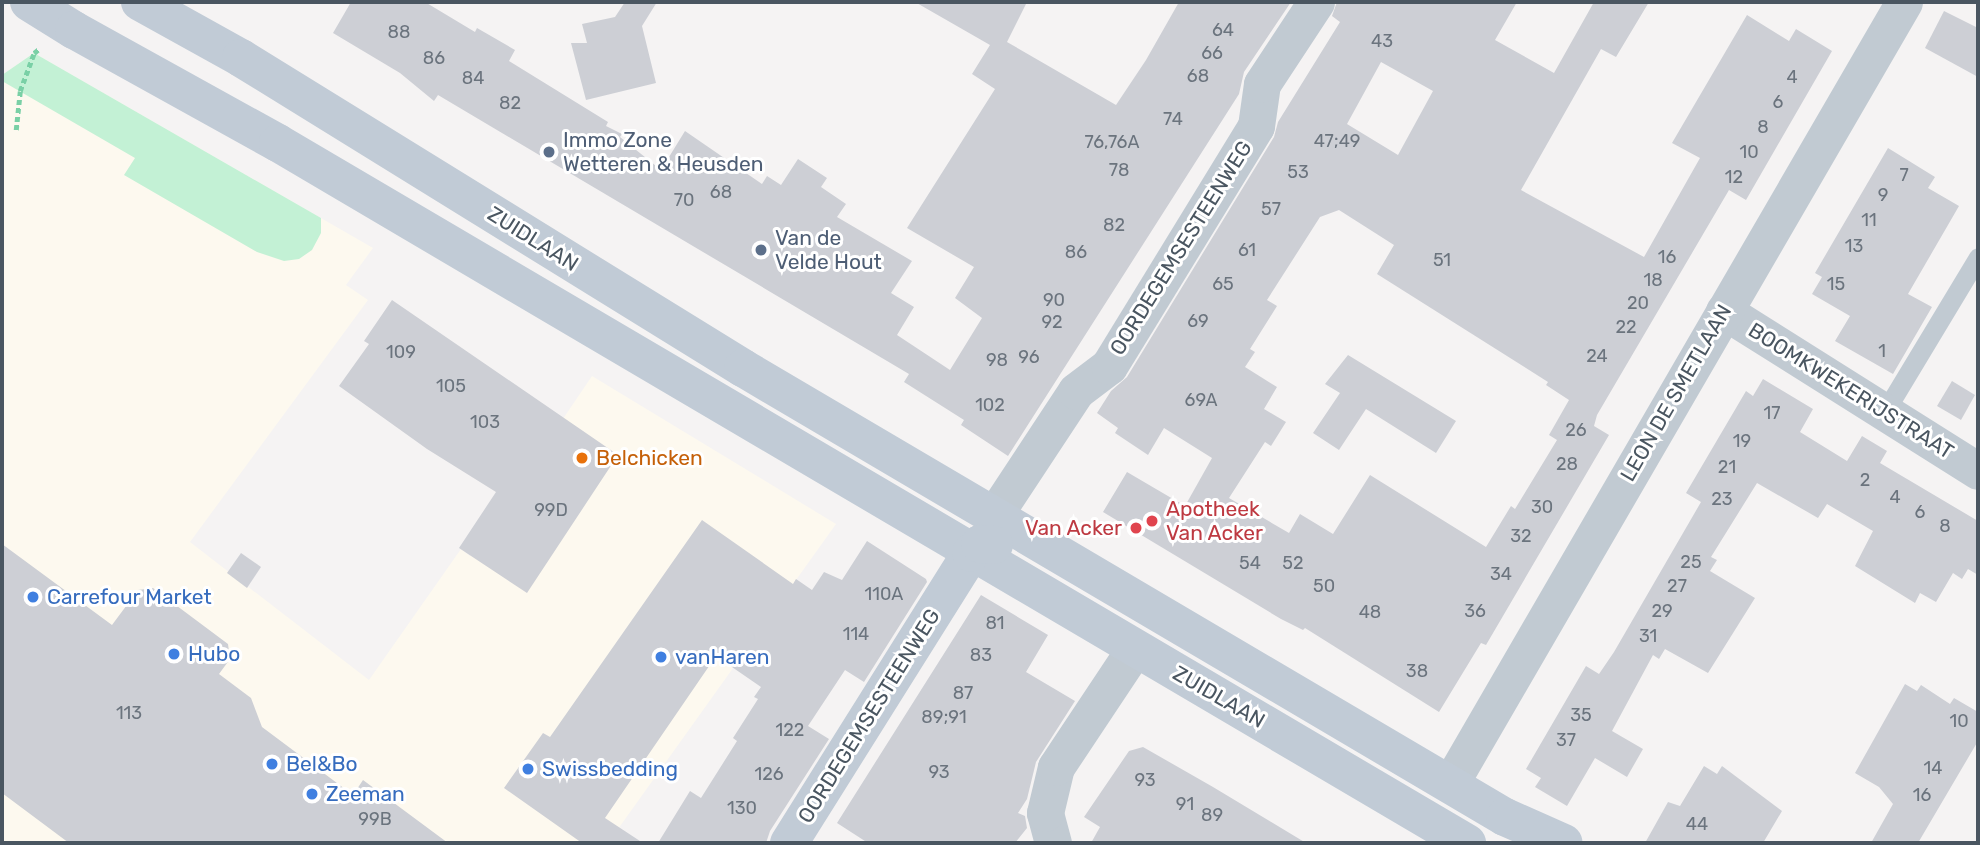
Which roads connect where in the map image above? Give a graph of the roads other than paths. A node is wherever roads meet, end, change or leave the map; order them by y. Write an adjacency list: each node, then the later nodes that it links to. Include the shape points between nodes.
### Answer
1 (29, 2): 7 (main road, ZUIDLAAN)
2 (140, 2): 10 (main road, ZUIDLAAN, via 241,58 743,368)
3 (1316, 2): 11 (street, OORDEGEMSESTEENWEG, via 1262,84 1256,126 1109,366 1076,391)
4 (1904, 2): 6 (street, LEON DE SMETLAAN)
5 (1978, 257): 8 (lane)
6 (1724, 311): 8 (street, BOOMKWEKERIJSTRAAT); 15 (street, LEON DE SMETLAAN)
7 (710, 397): 10 (main road, ZUIDLAAN, via 736,394 889,475 909,479); 12 (main road, ZUIDLAAN)
8 (1884, 413): 9 (street, BOOMKWEKERIJSTRAAT)
9 (1978, 471)
10 (926, 474): 11 (main road, ZUIDLAAN)
11 (995, 514): 13 (main road, ZUIDLAAN)
12 (971, 552): 13 (main road, ZUIDLAAN, via 980,544 991,544 1167,638 1189,645); 14 (main road, ZUIDLAAN); 16 (main road, OORDEGEMSESTEENWEG)
13 (1209, 640): 15 (main road, ZUIDLAAN)
14 (1135, 648): 17 (street, via 1056,767 1045,813); 18 (main road, ZUIDLAAN)
15 (1450, 784): 19 (main road, ZUIDLAAN, via 1505,817)
16 (789, 843)
17 (1053, 843)
18 (1467, 843)
19 (1564, 843)

